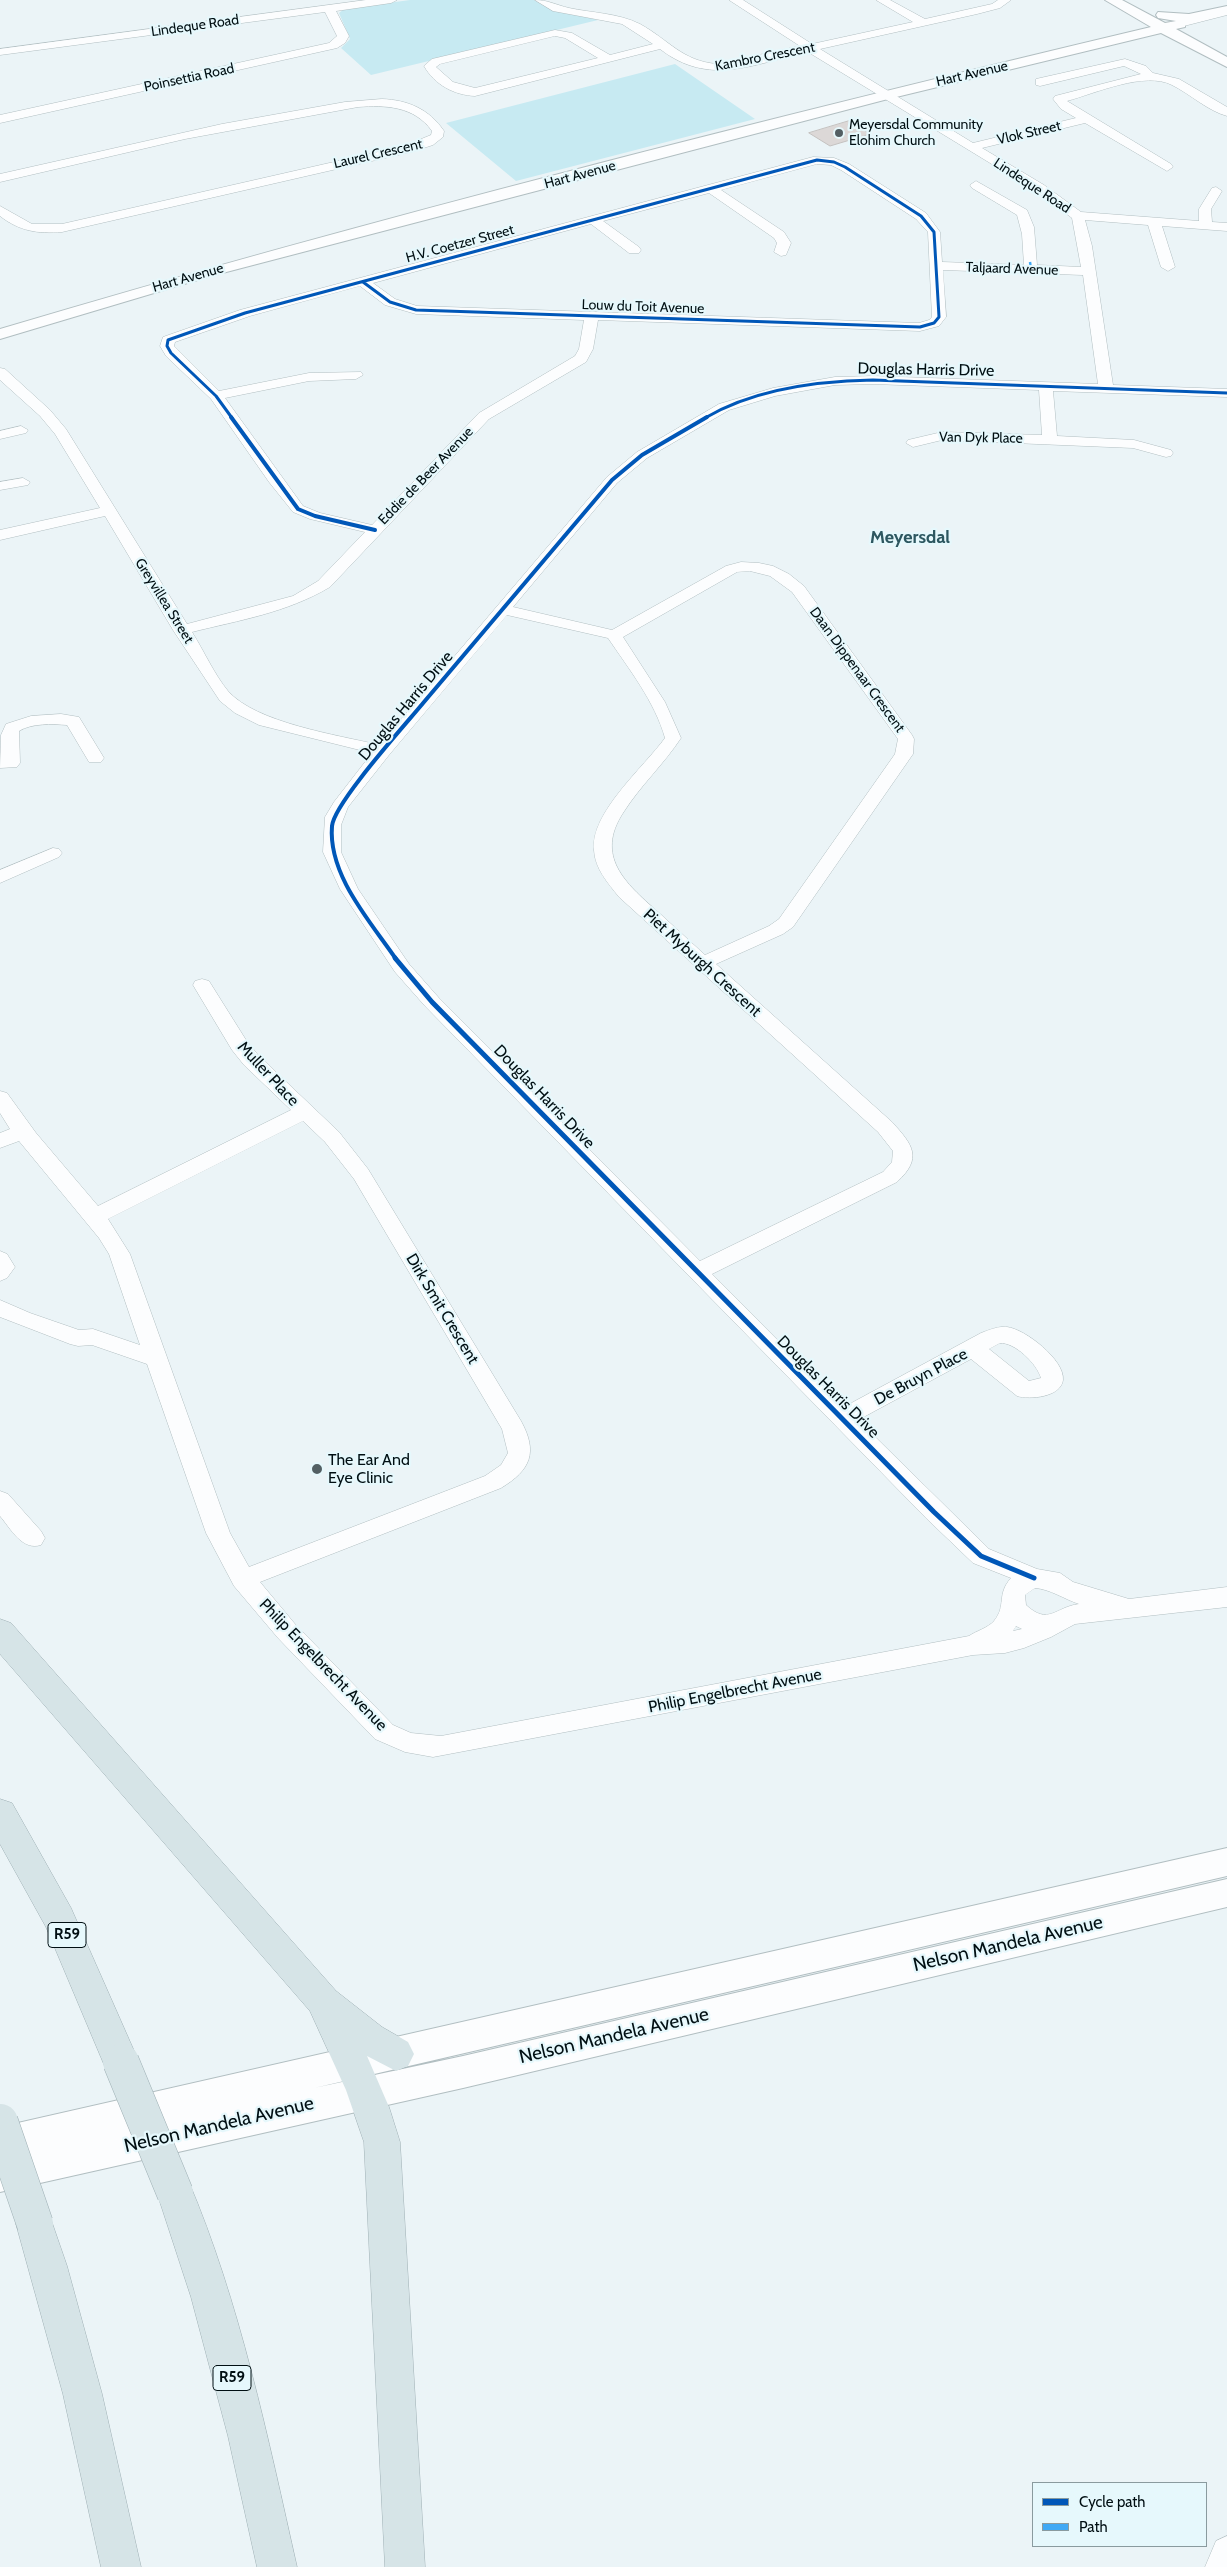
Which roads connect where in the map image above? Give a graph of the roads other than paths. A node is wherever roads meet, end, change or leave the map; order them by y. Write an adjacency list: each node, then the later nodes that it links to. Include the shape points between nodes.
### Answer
1 (391, 0): 8 (street, Lindeque Road)
2 (541, 0): 13 (street, Kambro Crescent, via 551,6 624,21)
3 (736, 0): 14 (street, Lindeque Road)
4 (882, 0): 11 (street)
5 (1112, 0): 10 (street)
6 (1134, 0): 10 (street)
7 (1004, 2): 11 (street, Kambro Crescent)
8 (329, 8): 16 (street, Lindeque Road); 23 (street, Poinsettia Road, via 343,36 333,46)
9 (1227, 11): 10 (street); 12 (street)
10 (1161, 21): 12 (street, Hart Avenue); 18 (street); 21 (street, Hart Avenue)
11 (923, 22): 14 (street, Kambro Crescent)
12 (1180, 24): 15 (street)
13 (662, 45): 14 (street, Kambro Crescent, via 690,65 717,68); 17 (street)
14 (812, 48): 21 (street, Lindeque Road)
15 (1227, 50)
16 (0, 52)
17 (609, 58): 17 (street, via 475,92 457,90 434,73 430,66 436,61 555,33 568,36)
18 (1227, 63)
19 (1149, 75): 20 (street, via 1142,68 1125,62); 22 (street, via 1168,78); 24 (street, via 1060,99 1065,106)
20 (1040, 82)
21 (885, 95): 25 (street, Lindeque Road); 46 (street, Hart Avenue, via 205,273)
22 (1227, 112)
23 (0, 119)
24 (1087, 119): 25 (street, Vlok Street); 26 (street)
25 (970, 146): 32 (street, Lindeque Road, via 1040,188)
26 (1167, 167)
27 (0, 178): 31 (street, Laurel Crescent, via 264,120 370,103 394,103 412,109 429,120 438,134 429,142 407,149 70,226 43,230 20,225)
28 (976, 184): 41 (street, via 1022,213 1027,221)
29 (710, 188): 33 (street, H.V. Coetzer Street); 38 (street, via 779,235 784,243); 39 (street, H.V. Coetzer Street, via 805,162 834,162 920,216 934,232)
30 (1216, 191): 35 (street, via 1205,209)
31 (0, 210)
32 (1078, 216): 34 (street); 42 (street, Lindeque Road)
33 (592, 219): 37 (street); 43 (street, H.V. Coetzer Street)
34 (1155, 225): 35 (street); 40 (street)
35 (1206, 225): 36 (street)
36 (1227, 227)
37 (634, 250)
38 (781, 252)
39 (937, 266): 41 (street, Taljaard Avenue); 45 (street, H.V. Coetzer Street, via 939,317)
40 (1168, 267)
41 (1031, 269): 42 (street, Taljaard Avenue)
42 (1088, 271): 50 (street, Lindeque Road)
43 (362, 282): 44 (street, Louw du Toit Avenue, via 390,302 416,310); 52 (street, H.V. Coetzer Street, via 245,313 170,338 166,344 171,353)
44 (592, 316): 45 (street, Louw du Toit Avenue, via 912,328); 61 (street, Eddie de Beer Avenue, via 581,359 484,416)
45 (931, 325)
46 (0, 334)
47 (0, 372): 60 (street, Greyvillea Street, via 54,422)
48 (356, 375): 52 (street, via 309,377)
49 (1046, 386): 50 (street, Douglas Harris Drive); 55 (street); 63 (street, Douglas Harris Drive, via 846,380 773,392 724,407 642,455 618,474)
50 (1106, 388): 51 (street, Douglas Harris Drive)
51 (1227, 392)
52 (216, 396): 61 (street, H.V. Coetzer Street, via 298,508 315,516)
53 (21, 430): 54 (street)
54 (0, 435)
55 (1050, 440): 56 (street, Van Dyk Place, via 942,436); 57 (street, Van Dyk Place, via 1134,444)
56 (913, 443)
57 (1166, 453)
58 (23, 482): 59 (street)
59 (0, 486)
60 (108, 511): 62 (street); 64 (street, Greyvillea Street)
61 (375, 530): 64 (street, Eddie de Beer Avenue, via 330,579 309,594 283,605)
62 (0, 535)
63 (503, 609): 65 (street); 66 (street, Douglas Harris Drive)
64 (181, 630): 66 (street, Greyvillea Street, via 221,693 237,708 265,720)
65 (614, 634): 71 (street, Piet Myburgh Crescent, via 652,694 673,738 606,824 602,857 617,884); 71 (street, Daan Dippenaar Crescent, via 726,571 744,566 765,568 798,589 906,740 904,754 786,923)
66 (383, 751): 79 (street, Douglas Harris Drive, via 340,806 332,825 332,852 349,889 402,968 432,1002)
67 (95, 758): 68 (street, via 73,721 59,719 14,725)
68 (6, 763)
69 (53, 853): 70 (street)
70 (0, 877)
71 (702, 963): 79 (street, Piet Myburgh Crescent, via 884,1127 899,1142 904,1154 902,1165 890,1177)
72 (202, 985): 74 (street, Muller Place, via 239,1045)
73 (0, 1098): 75 (street, Philip Engelbrecht Avenue)
74 (304, 1112): 77 (street); 89 (street, Dirk Smit Crescent, via 332,1137 361,1174 513,1427 520,1442 520,1458 509,1473 493,1482)
75 (12, 1126): 76 (street); 77 (street, Philip Engelbrecht Avenue)
76 (0, 1141)
77 (96, 1217): 83 (street, Philip Engelbrecht Avenue, via 126,1268)
78 (0, 1259): 80 (street, via 4,1267)
79 (697, 1272): 84 (street, Douglas Harris Drive)
80 (0, 1273)
81 (0, 1308): 83 (street, via 78,1338 85,1348)
82 (974, 1349): 84 (street, De Bruyn Place)
83 (160, 1368): 89 (street, Philip Engelbrecht Avenue, via 218,1533)
84 (841, 1418): 87 (street, Douglas Harris Drive)
85 (0, 1500): 86 (street)
86 (33, 1538)
87 (981, 1556): 88 (street, Douglas Harris Drive); 92 (street, Douglas Harris Drive)
88 (1034, 1578): 90 (street, Douglas Harris Drive, via 1052,1580); 92 (street, via 1021,1583)
89 (242, 1579): 96 (street, Philip Engelbrecht Avenue, via 277,1622 384,1732 402,1742 422,1747 441,1747)
90 (1066, 1590): 93 (street, Douglas Harris Drive); 94 (street, via 1072,1602)
91 (1227, 1597): 93 (street, Douglas Harris Drive, via 1185,1605)
92 (1013, 1601): 94 (street, Douglas Harris Drive, via 1026,1621 1044,1626); 96 (street, via 1001,1630)
93 (1128, 1608): 94 (street, Douglas Harris Drive)
94 (1060, 1620): 96 (street, via 1017,1642)
95 (0, 1632): 100 (highway)
96 (974, 1645)
97 (0, 1813): 108 (highway, R59, bridge, via 60,1919 175,2193 210,2297 246,2427)
98 (1227, 1862): 101 (street, Nelson Mandela Avenue)
99 (1227, 1893): 102 (street, Nelson Mandela Avenue, via 463,2072)
100 (324, 2002): 101 (highway, via 370,2039); 102 (highway)
101 (396, 2054): 102 (street, Nelson Mandela Avenue)
102 (358, 2078): 104 (street, Nelson Mandela Avenue); 105 (street, Nelson Mandela Avenue); 109 (highway, via 382,2142)
103 (0, 2122): 107 (highway, bridge, via 35,2224 81,2380)
104 (0, 2144)
105 (0, 2176)
106 (1227, 2552): 110 (street)
107 (121, 2567)
108 (277, 2567)
109 (405, 2567)
110 (1221, 2567)

